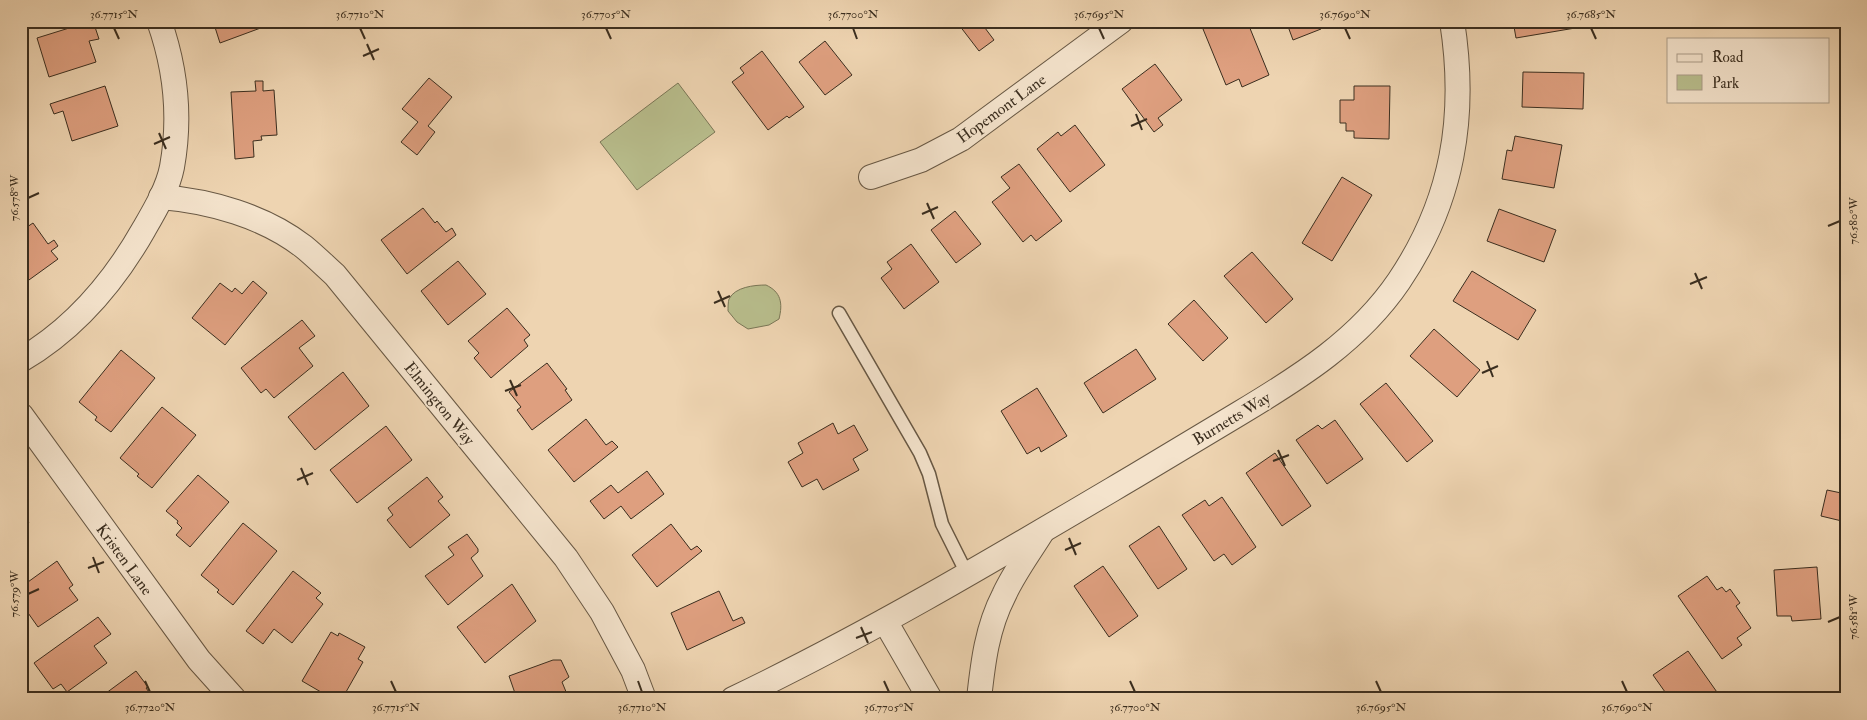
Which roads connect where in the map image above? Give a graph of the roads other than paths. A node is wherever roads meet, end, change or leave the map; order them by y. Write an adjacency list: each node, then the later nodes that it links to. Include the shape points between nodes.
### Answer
1 (159, 21): 5 (street, via 176,87 177,128 172,169)
2 (1121, 21): 4 (street, Hopemont Lane, via 961,139 921,160)
3 (1452, 21): 9 (street, Burnetts Way, via 1457,55 1458,103 1454,150 1439,205 1424,241 1368,320 1293,382)
4 (871, 177)
5 (161, 197): 7 (street, via 129,256 100,294 73,322); 13 (street, Elmington Way, via 233,211 274,228 304,246 335,275 566,558 602,612 633,670)
6 (839, 313): 10 (lane, via 920,454 929,474 942,524)
7 (21, 360)
8 (21, 415): 12 (street, Kristen Lane, via 199,660)
9 (1043, 531): 10 (street, Burnetts Way); 16 (street, via 1004,594 991,625 983,658)
10 (967, 574): 11 (street, Burnetts Way)
11 (885, 620): 14 (street); 15 (street)
12 (234, 699)
13 (644, 699)
14 (734, 699)
15 (930, 699)
16 (979, 699)

